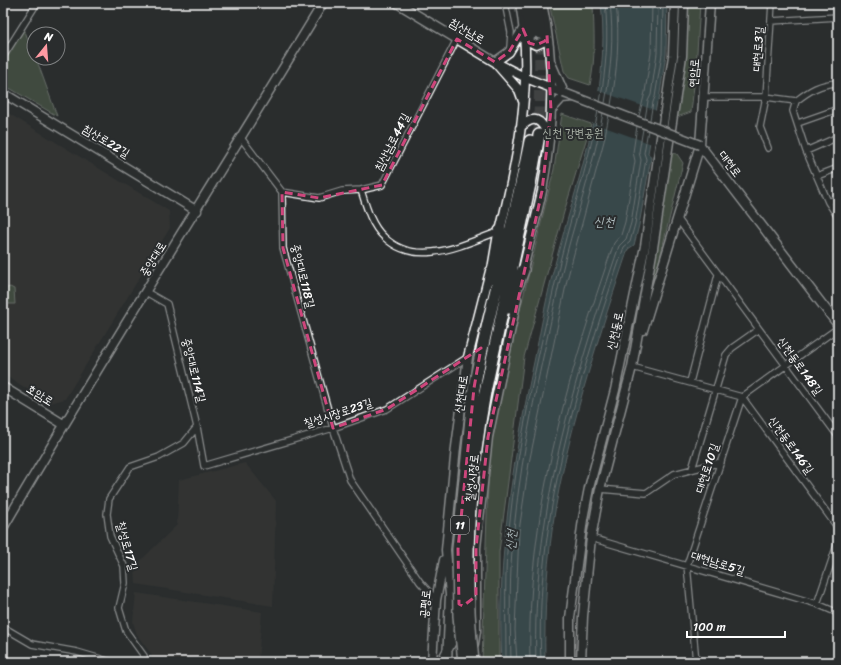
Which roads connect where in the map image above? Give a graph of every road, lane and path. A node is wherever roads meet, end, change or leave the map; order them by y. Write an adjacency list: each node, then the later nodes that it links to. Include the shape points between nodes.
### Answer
1 (37, 3): 18 (street)
2 (323, 3): 36 (main road, 중앙대로)
3 (397, 3): 16 (main road, 침산남로)
4 (505, 3): 17 (street, via 511,32)
5 (520, 3): 15 (main road)
6 (525, 3): 15 (highway)
7 (535, 3): 15 (highway)
8 (542, 3): 15 (main road)
9 (675, 3): 92 (main road, 신천동로, via 673,56 645,246 615,390 583,519 570,618)
10 (684, 3): 59 (main road, 신천동로, via 682,56)
11 (710, 3): 26 (main road, 연암로)
12 (772, 3): 14 (street)
13 (838, 17): 14 (street, 대현로3길)
14 (771, 21): 27 (street, 대현로3길)
15 (535, 33): 17 (main road); 19 (main road); 21 (main road, 칠성시장로, via 526,52)
16 (457, 40): 20 (main road, 침산남로); 42 (street, 침산남로44길, via 382,185)
17 (509, 52): 20 (main road)
18 (3, 57)
19 (550, 59): 23 (main road, 칠성시장로); 25 (main road)
20 (495, 62): 21 (main road, 침산남로); 29 (main road, via 519,90)
21 (526, 78): 23 (main road, 침산남로); 29 (main road, 칠성시장로)
22 (838, 83): 28 (street, via 818,86)
23 (550, 87): 25 (main road); 31 (main road, 칠성시장로)
24 (3, 93): 46 (main road, 침산로22길)
25 (563, 96): 31 (main road); 37 (main road, bridge, via 573,97)
26 (704, 97): 27 (street); 37 (main road, 연암로)
27 (766, 97): 28 (street); 38 (street, 대현로3길, via 760,127)
28 (796, 101): 32 (street, via 793,111)
29 (524, 103): 33 (main road, 칠성시장로)
30 (838, 108): 32 (street)
31 (551, 110): 34 (main road, 칠성시장로)
32 (798, 123): 39 (street)
33 (520, 128): 34 (main road, via 527,121 536,120 543,124); 49 (main road, 칠성시장로)
34 (540, 135): 50 (main road, 칠성시장로, via 542,191); 55 (highway, 신천대로); 56 (highway, 신천대로, via 521,190)
35 (838, 137): 39 (street)
36 (241, 138): 43 (street); 46 (main road, 중앙대로)
37 (700, 145): 47 (main road, 연암로); 53 (main road, 대현로)
38 (768, 148)
39 (806, 151): 41 (street)
40 (838, 168): 41 (street)
41 (817, 176): 45 (street)
42 (361, 190): 43 (street, 침산남로44길, via 342,191 319,198); 49 (street, via 370,216 384,237 408,250 437,252)
43 (282, 192): 66 (street, 중앙대로118길, via 283,248)
44 (838, 198): 45 (street)
45 (828, 202): 48 (street)
46 (197, 210): 52 (main road, 중앙대로)
47 (676, 218): 51 (street, 신천동로148길); 59 (main road, 연암로)
48 (838, 218)
49 (500, 232): 56 (highway); 57 (main road, 칠성시장로)
50 (523, 270): 55 (highway); 79 (main road, 칠성시장로, via 488,437 477,543)
51 (718, 275): 54 (street, 신천동로148길); 60 (street)
52 (146, 292): 64 (main road, 중앙대로); 65 (street, 중앙대로114길, via 167,304)
53 (838, 327): 58 (street)
54 (759, 329): 58 (street, 신천동로148길); 62 (street, via 729,350)
55 (493, 354): 91 (highway, 신천대로 / 11, bridge, via 477,439 467,548)
56 (480, 355): 90 (highway, 신천대로 / 11, bridge, via 474,388 458,549 459,616)
57 (468, 357): 66 (street, 칠성시장로23길, via 387,409); 76 (main road, 칠성시장로)
58 (786, 366): 63 (street); 67 (street, 신천동로148길)
59 (632, 367): 60 (street); 71 (main road, 신천동로)
60 (690, 382): 62 (street)
61 (3, 387): 64 (main road, 호암로)
62 (716, 390): 63 (street); 70 (street)
63 (742, 397): 68 (street, 대현로10길); 73 (street, 신천동로146길)
64 (64, 424): 72 (main road, 중앙대로)
65 (197, 427): 69 (street, 중앙대로114길); 86 (street, 칠성로17길, via 184,443 130,467 109,499 107,514 110,536 124,566 125,583 119,608 126,631 144,656)
66 (333, 428): 69 (street, 칠성시장로23길); 80 (street, via 350,480 420,582)
67 (838, 436)
68 (721, 462): 70 (street); 77 (street, 대현로10길)
69 (204, 466)
70 (692, 469): 71 (street, via 674,474 646,492)
71 (600, 489): 74 (main road, 신천동로)
72 (3, 528)
73 (838, 528)
74 (591, 538): 77 (street, 대현남로5길); 93 (main road, 신천동로)
75 (838, 542): 81 (street)
76 (446, 550): 78 (main road, 칠성시장로); 80 (main road, 공평로)
77 (688, 565): 81 (street, 대현남로5길); 94 (street, 대현로10길)
78 (450, 595): 79 (main road, via 454,602 463,606); 84 (main road, 칠성시장로)
79 (476, 596): 84 (main road); 91 (main road, 칠성시장로, via 476,631)
80 (436, 600): 87 (main road, 공평로)
81 (817, 604): 82 (street, 대현남로5길)
82 (838, 613)
83 (3, 627): 85 (street, via 32,644 77,652)
84 (446, 652): 88 (main road); 89 (main road, 칠성시장로)
85 (111, 662)
86 (144, 662)
87 (432, 662)
88 (441, 662)
89 (447, 662)
90 (464, 662)
91 (472, 662)
92 (570, 662)
93 (581, 662)
94 (696, 662)

